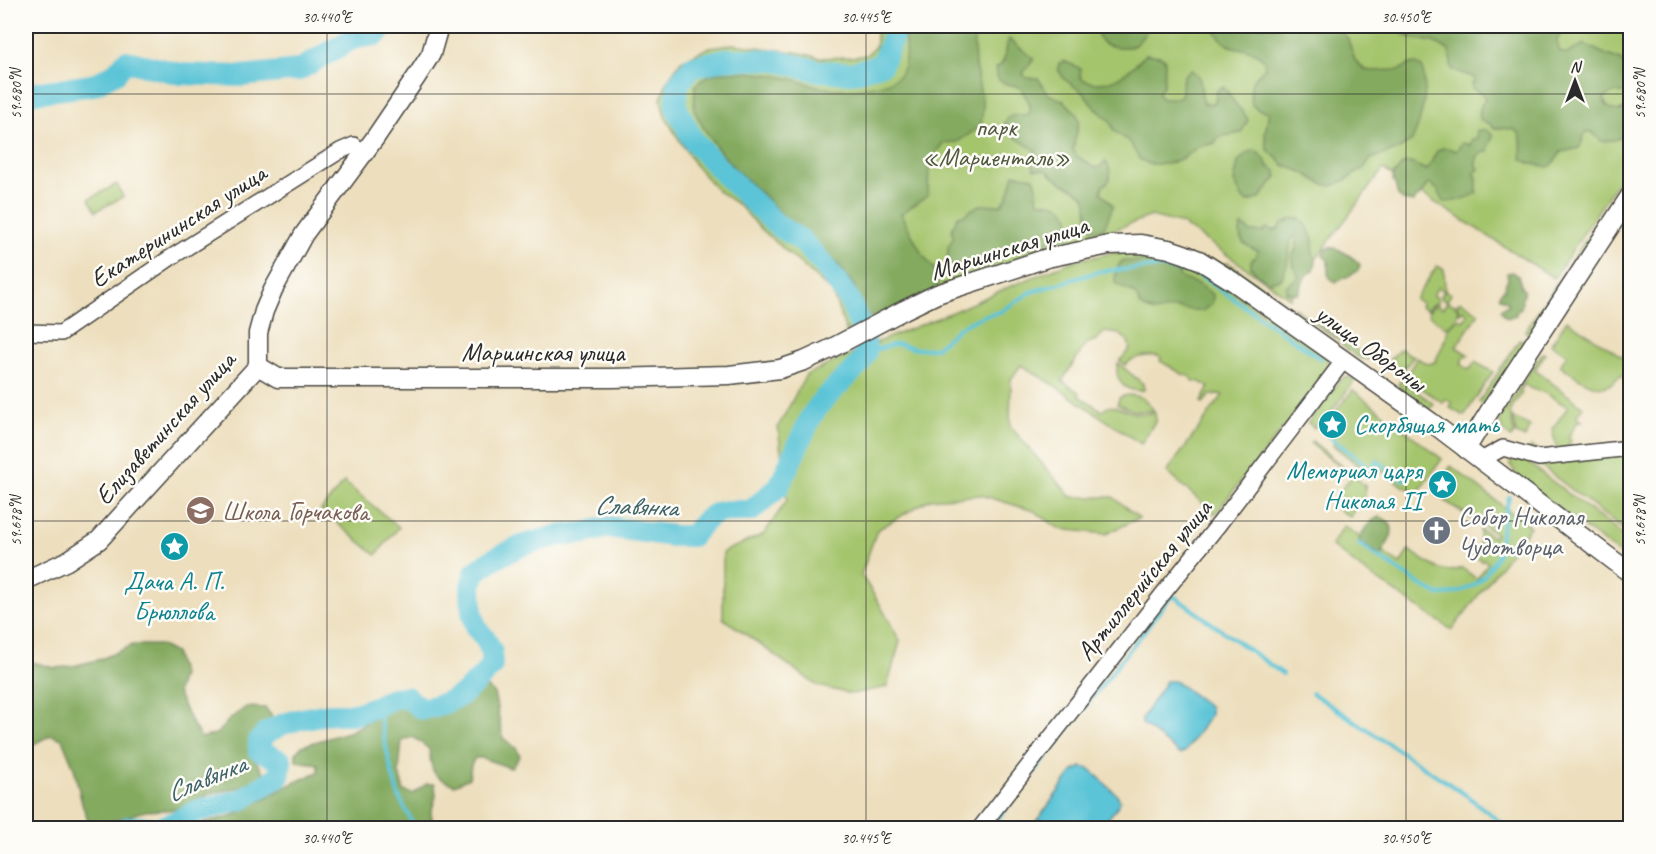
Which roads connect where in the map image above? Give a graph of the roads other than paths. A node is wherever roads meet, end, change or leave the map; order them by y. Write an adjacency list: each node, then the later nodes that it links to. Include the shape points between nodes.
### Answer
1 (438, 26): 7 (street, Елизаветинская улица, via 431,54 304,234 273,290 258,333)
2 (354, 145): 5 (street, Екатерининская улица, via 170,258 60,333)
3 (1630, 196): 9 (street)
4 (1282, 316): 6 (street, улица Обороны); 7 (street, Мариинская улица, via 1199,260 1169,249 1131,244 1094,247 1047,258 938,294 828,350 780,369 663,377 278,378)
5 (26, 332)
6 (1344, 360): 9 (street, улица Обороны); 13 (street, Артиллерийская улица)
7 (258, 366): 12 (street, Елизаветинская улица, via 99,540 67,561)
8 (1630, 448): 10 (street, via 1539,458 1503,448)
9 (1466, 449): 10 (street, улица Обороны)
10 (1481, 460): 11 (street, улица Обороны)
11 (1630, 573)
12 (26, 580)
13 (980, 828)

